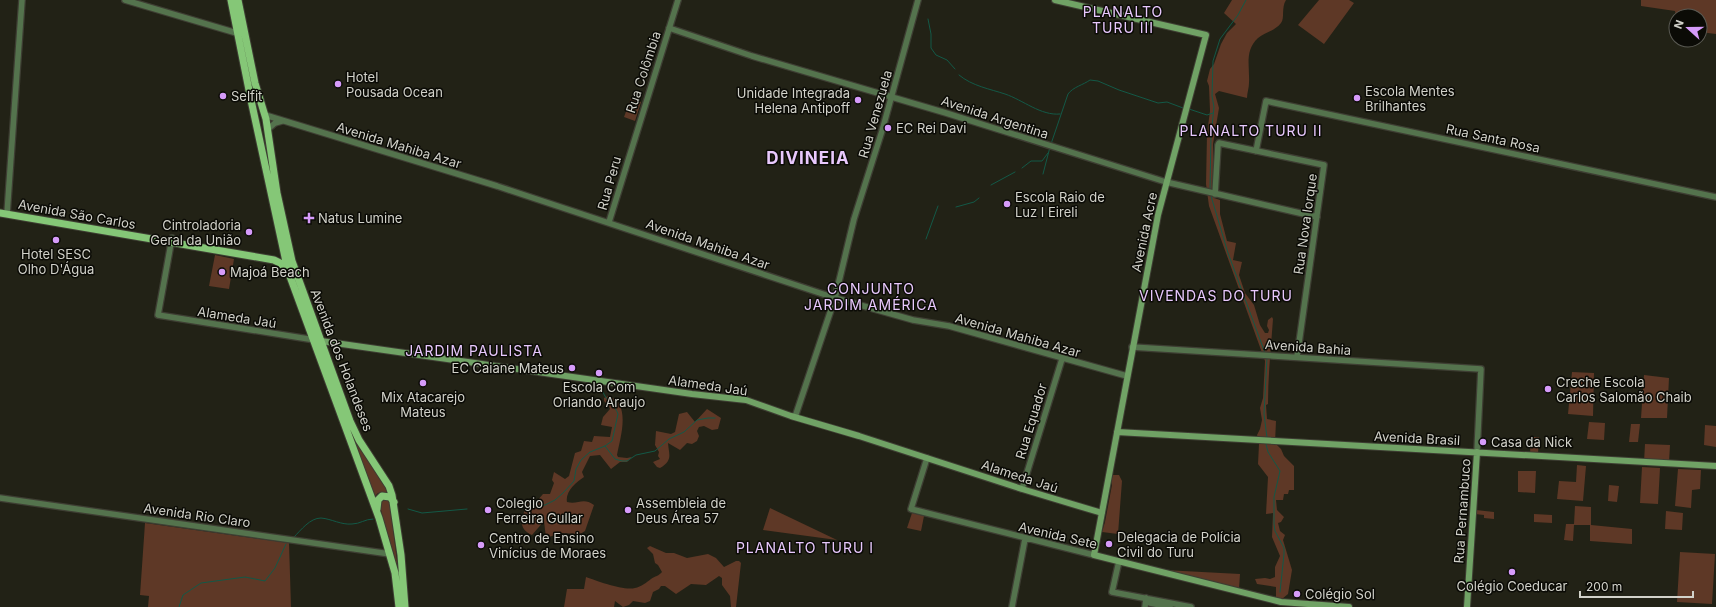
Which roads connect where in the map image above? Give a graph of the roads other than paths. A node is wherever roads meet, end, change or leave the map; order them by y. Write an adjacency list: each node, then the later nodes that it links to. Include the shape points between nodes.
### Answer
1 (22, 0): 21 (street)
2 (125, 0): 9 (street)
3 (231, 0): 9 (main road, Avenida dos Holandeses)
4 (238, 0): 9 (main road, via 244,26)
5 (678, 0): 8 (street, Rua Colômbia)
6 (918, 0): 10 (street, Rua Venezuela)
7 (1055, 0): 18 (main road, Avenida Acre, via 1206,35)
8 (669, 28): 10 (street, Avenida Argentina, via 752,56); 15 (street, Rua Colômbia)
9 (242, 35): 11 (main road, Avenida dos Holandeses); 14 (main road, Avenida dos Holandeses)
10 (892, 97): 18 (street, Avenida Argentina); 27 (street, Rua Venezuela, via 854,219)
11 (265, 115): 12 (street, Avenida Mahiba Azar); 13 (main road, Avenida dos Holandeses)
12 (284, 121): 13 (street, via 274,123); 23 (street, Avenida Mahiba Azar)
13 (268, 129): 17 (main road, Avenida dos Holandeses)
14 (257, 130): 17 (main road, via 261,127 265,129); 25 (main road, Avenida dos Holandeses)
15 (630, 151): 23 (street, Rua Peru)
16 (1256, 151): 19 (street, via 1220,143 1218,145); 20 (street, Rua Santa Rosa, via 1266,101); 22 (street, Rua Nova Iorque, via 1324,165)
17 (274, 168): 28 (main road, Avenida dos Holandeses, via 292,261)
18 (1166, 182): 19 (street, Avenida Argentina); 31 (main road, Avenida Acre)
19 (1214, 194): 22 (street, Avenida Argentina)
20 (1716, 197)
21 (4, 211): 24 (main road, Avenida São Carlos)
22 (1317, 217): 32 (street, Rua Nova Iorque)
23 (609, 222): 27 (street, Avenida Mahiba Azar)
24 (171, 240): 25 (main road, Avenida São Carlos, via 274,256 280,254); 26 (main road, Avenida São Carlos, via 274,260); 29 (street, Alameda Jaú, via 158,315)
25 (283, 248): 26 (main road, Avenida dos Holandeses)
26 (288, 271): 29 (main road, Avenida dos Holandeses)
27 (835, 298): 33 (street, Avenida Mahiba Azar, via 913,320 949,326); 36 (street, Rua Venezuela)
28 (318, 332): 29 (main road); 30 (main road, Avenida dos Holandeses)
29 (313, 340): 30 (street, Alameda Jaú); 45 (main road, Avenida dos Holandeses)
30 (321, 341): 36 (main road, Alameda Jaú, via 741,399); 43 (main road, Avenida dos Holandeses, via 353,428 389,486)
31 (1132, 348): 32 (street, Avenida Bahia); 35 (main road, Avenida Acre)
32 (1297, 357): 34 (street, Avenida Bahia)
33 (1062, 359): 35 (street, Avenida Mahiba Azar); 41 (street, Rua Equador)
34 (1481, 369): 38 (street, Rua Pernambuco)
35 (1127, 376): 37 (main road, Avenida Acre)
36 (795, 417): 39 (main road, Alameda Jaú)
37 (1117, 432): 38 (main road, Avenida Brasil); 44 (main road, Avenida Acre)
38 (1476, 452): 40 (main road, Avenida Brasil); 60 (main road, Rua Pernambuco)
39 (927, 458): 41 (main road, Alameda Jaú); 46 (street, Avenida Sete, via 911,509)
40 (1716, 466)
41 (1022, 489): 44 (main road, Alameda Jaú)
42 (0, 498): 47 (street, Avenida Rio Claro)
43 (394, 503): 45 (main road, via 387,496 379,498); 53 (main road, Avenida dos Holandeses)
44 (1102, 513): 48 (main road, Avenida Acre)
45 (379, 518): 47 (main road, Avenida dos Holandeses)
46 (1025, 539): 48 (street, Avenida Sete); 54 (street)
47 (390, 554): 52 (main road, Avenida dos Holandeses)
48 (1094, 555): 49 (main road, Avenida Sete)
49 (1119, 561): 50 (street, via 1112,592); 51 (main road, Avenida Sete)
50 (1148, 603): 55 (street); 56 (street); 57 (street)
51 (1281, 605): 58 (main road, Avenida Sete)
52 (399, 607)
53 (405, 607)
54 (1012, 607)
55 (1145, 607)
56 (1170, 607)
57 (1191, 607)
58 (1343, 607): 59 (main road, Avenida Sete)
59 (1349, 607)
60 (1467, 607)

